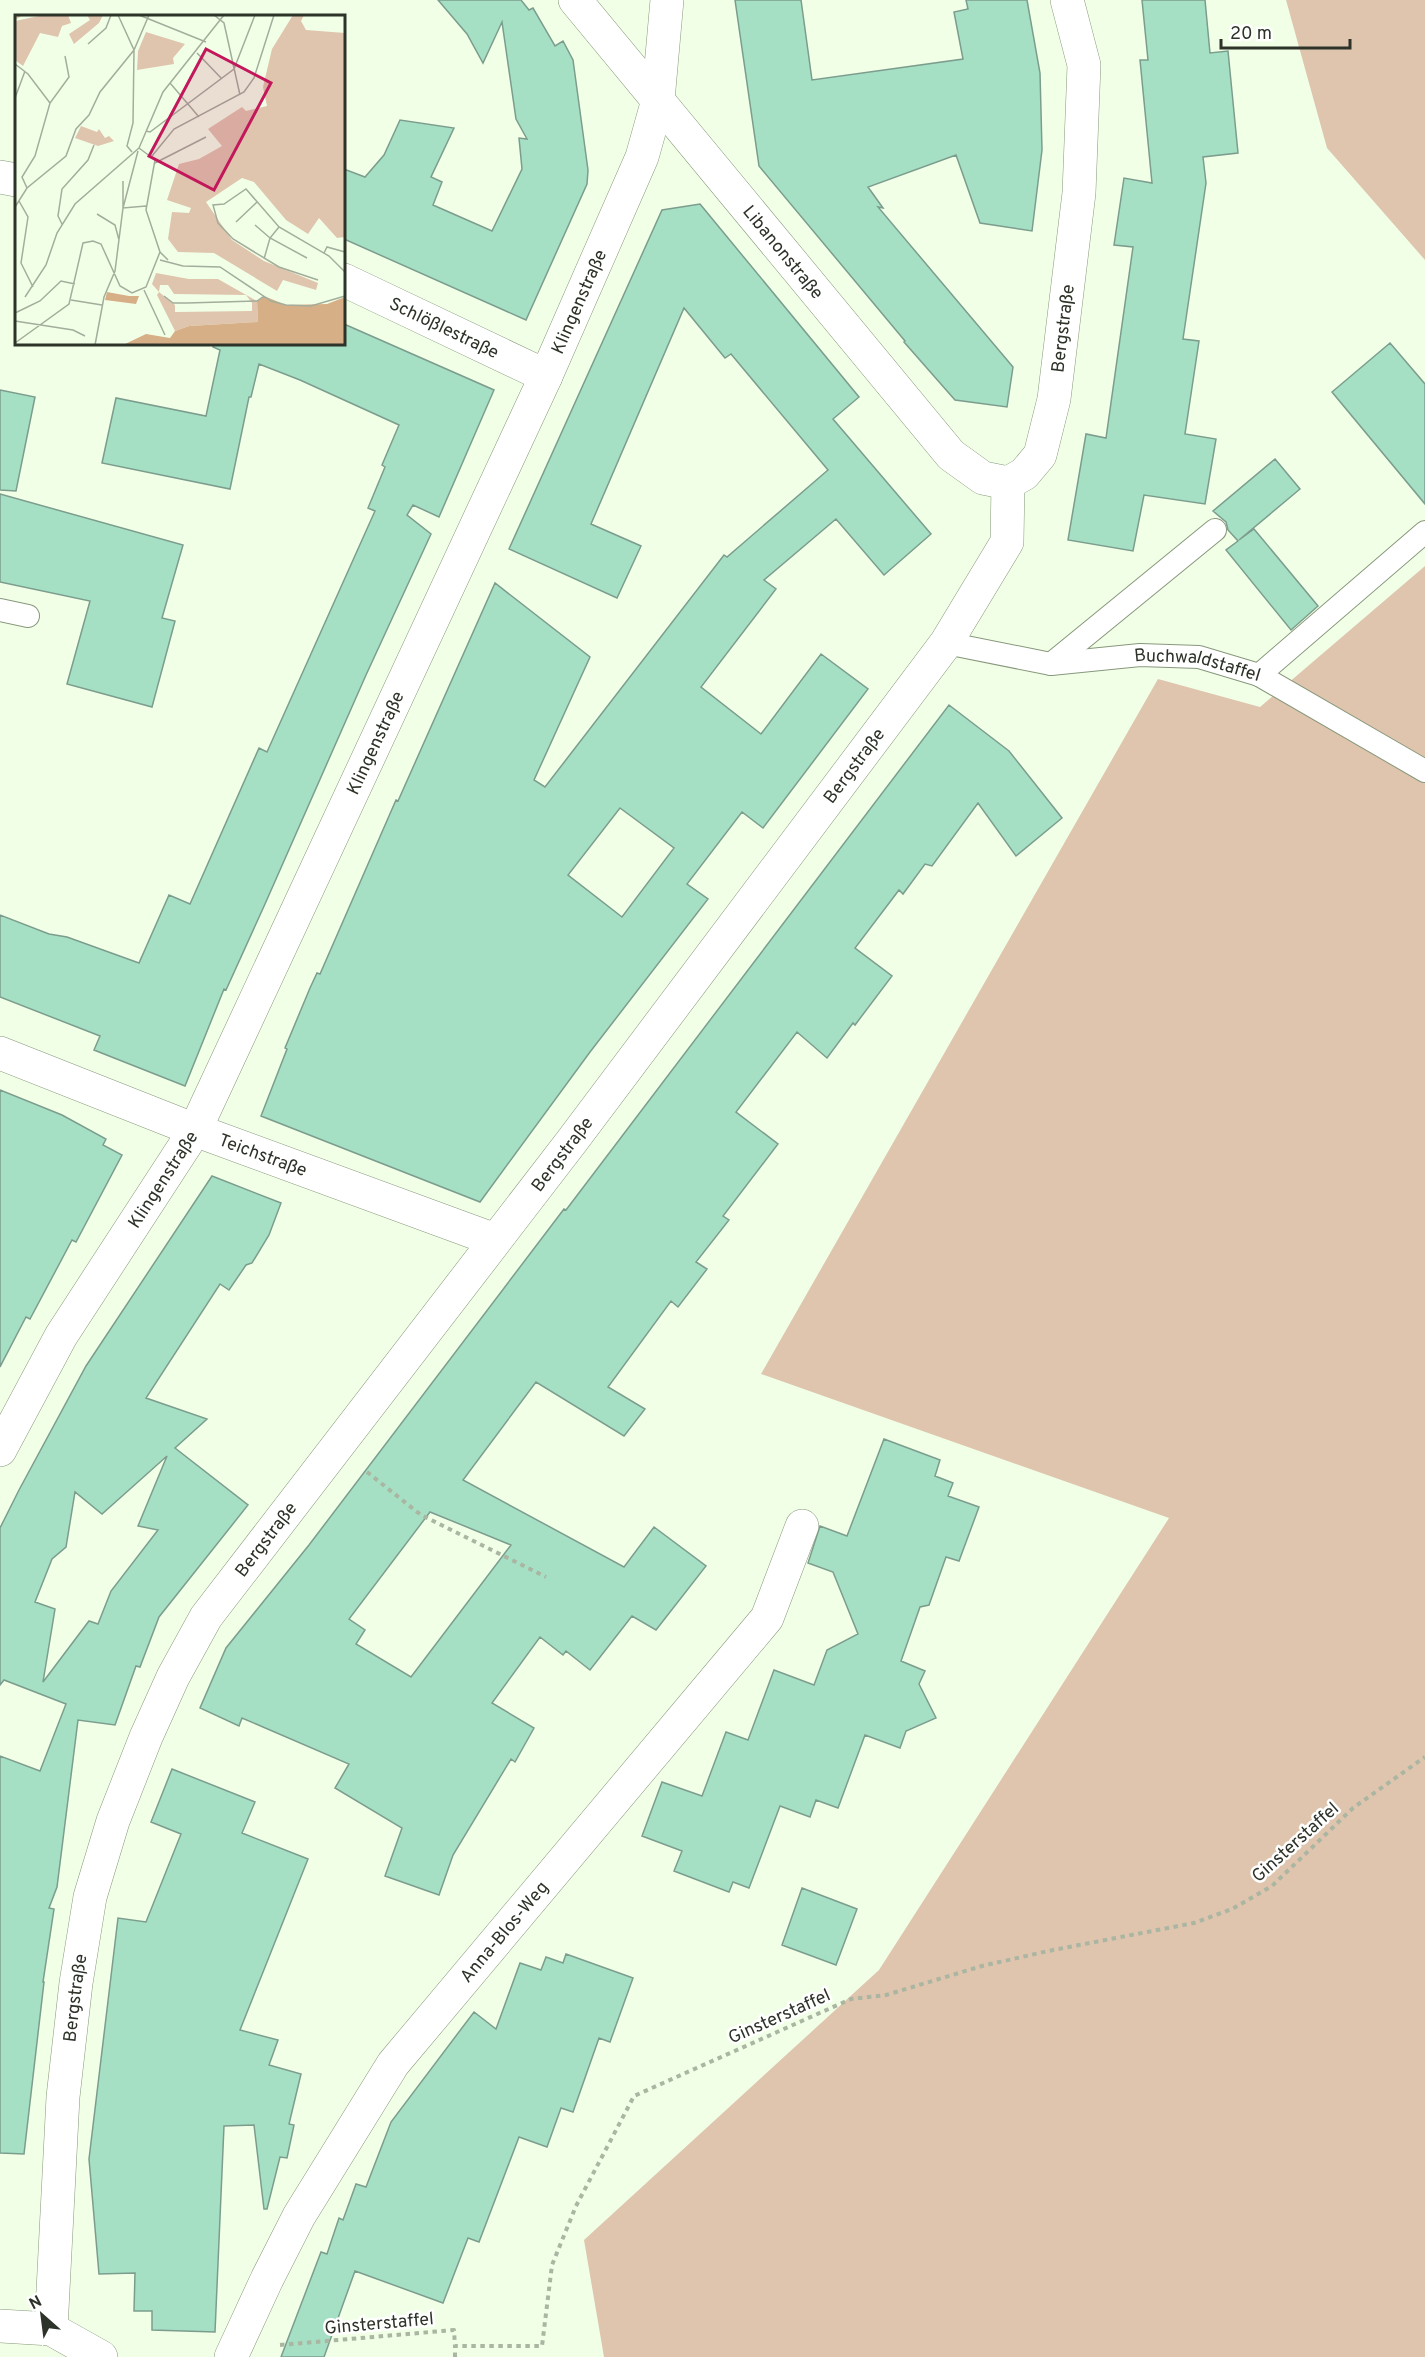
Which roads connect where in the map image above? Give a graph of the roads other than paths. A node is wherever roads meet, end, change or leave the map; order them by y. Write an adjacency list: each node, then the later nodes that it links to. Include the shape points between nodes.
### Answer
1 (575, 0): 4 (street, Libanonstraße)
2 (667, 0): 4 (street, Klingenstraße)
3 (1067, 0): 9 (street, Bergstraße, via 1084,65 1078,205 1054,399 1040,456 1024,474)
4 (658, 100): 8 (street, Klingenstraße, via 642,157); 9 (street, Libanonstraße, via 951,455 983,478)
5 (0, 177): 6 (street)
6 (15, 180)
7 (345, 280): 8 (street, Schlößlestraße)
8 (546, 376): 19 (street, Klingenstraße)
9 (1008, 483): 14 (street, Bergstraße, via 1006,542)
10 (1215, 530): 15 (lane)
11 (1425, 532): 16 (lane)
12 (0, 610): 13 (lane)
13 (28, 616)
14 (946, 643): 15 (lane, Buchwaldstaffel); 20 (street, Bergstraße)
15 (1051, 664): 16 (lane, Buchwaldstaffel, via 1140,655 1199,657)
16 (1259, 675): 17 (lane, Buchwaldstaffel)
17 (1425, 771)
18 (0, 1053): 19 (street, Teichstraße)
19 (195, 1130): 20 (street, Teichstraße); 21 (street, Klingenstraße, via 61,1336)
20 (495, 1240): 24 (street, Bergstraße, via 206,1617 173,1677 113,1821 90,1897 76,1983 63,2097)
21 (0, 1450)
22 (802, 1526): 26 (street, Anna-Blos-Weg, via 767,1618 393,2064 299,2216)
23 (0, 2326): 24 (street)
24 (51, 2329): 25 (street)
25 (101, 2357)
26 (231, 2357)

